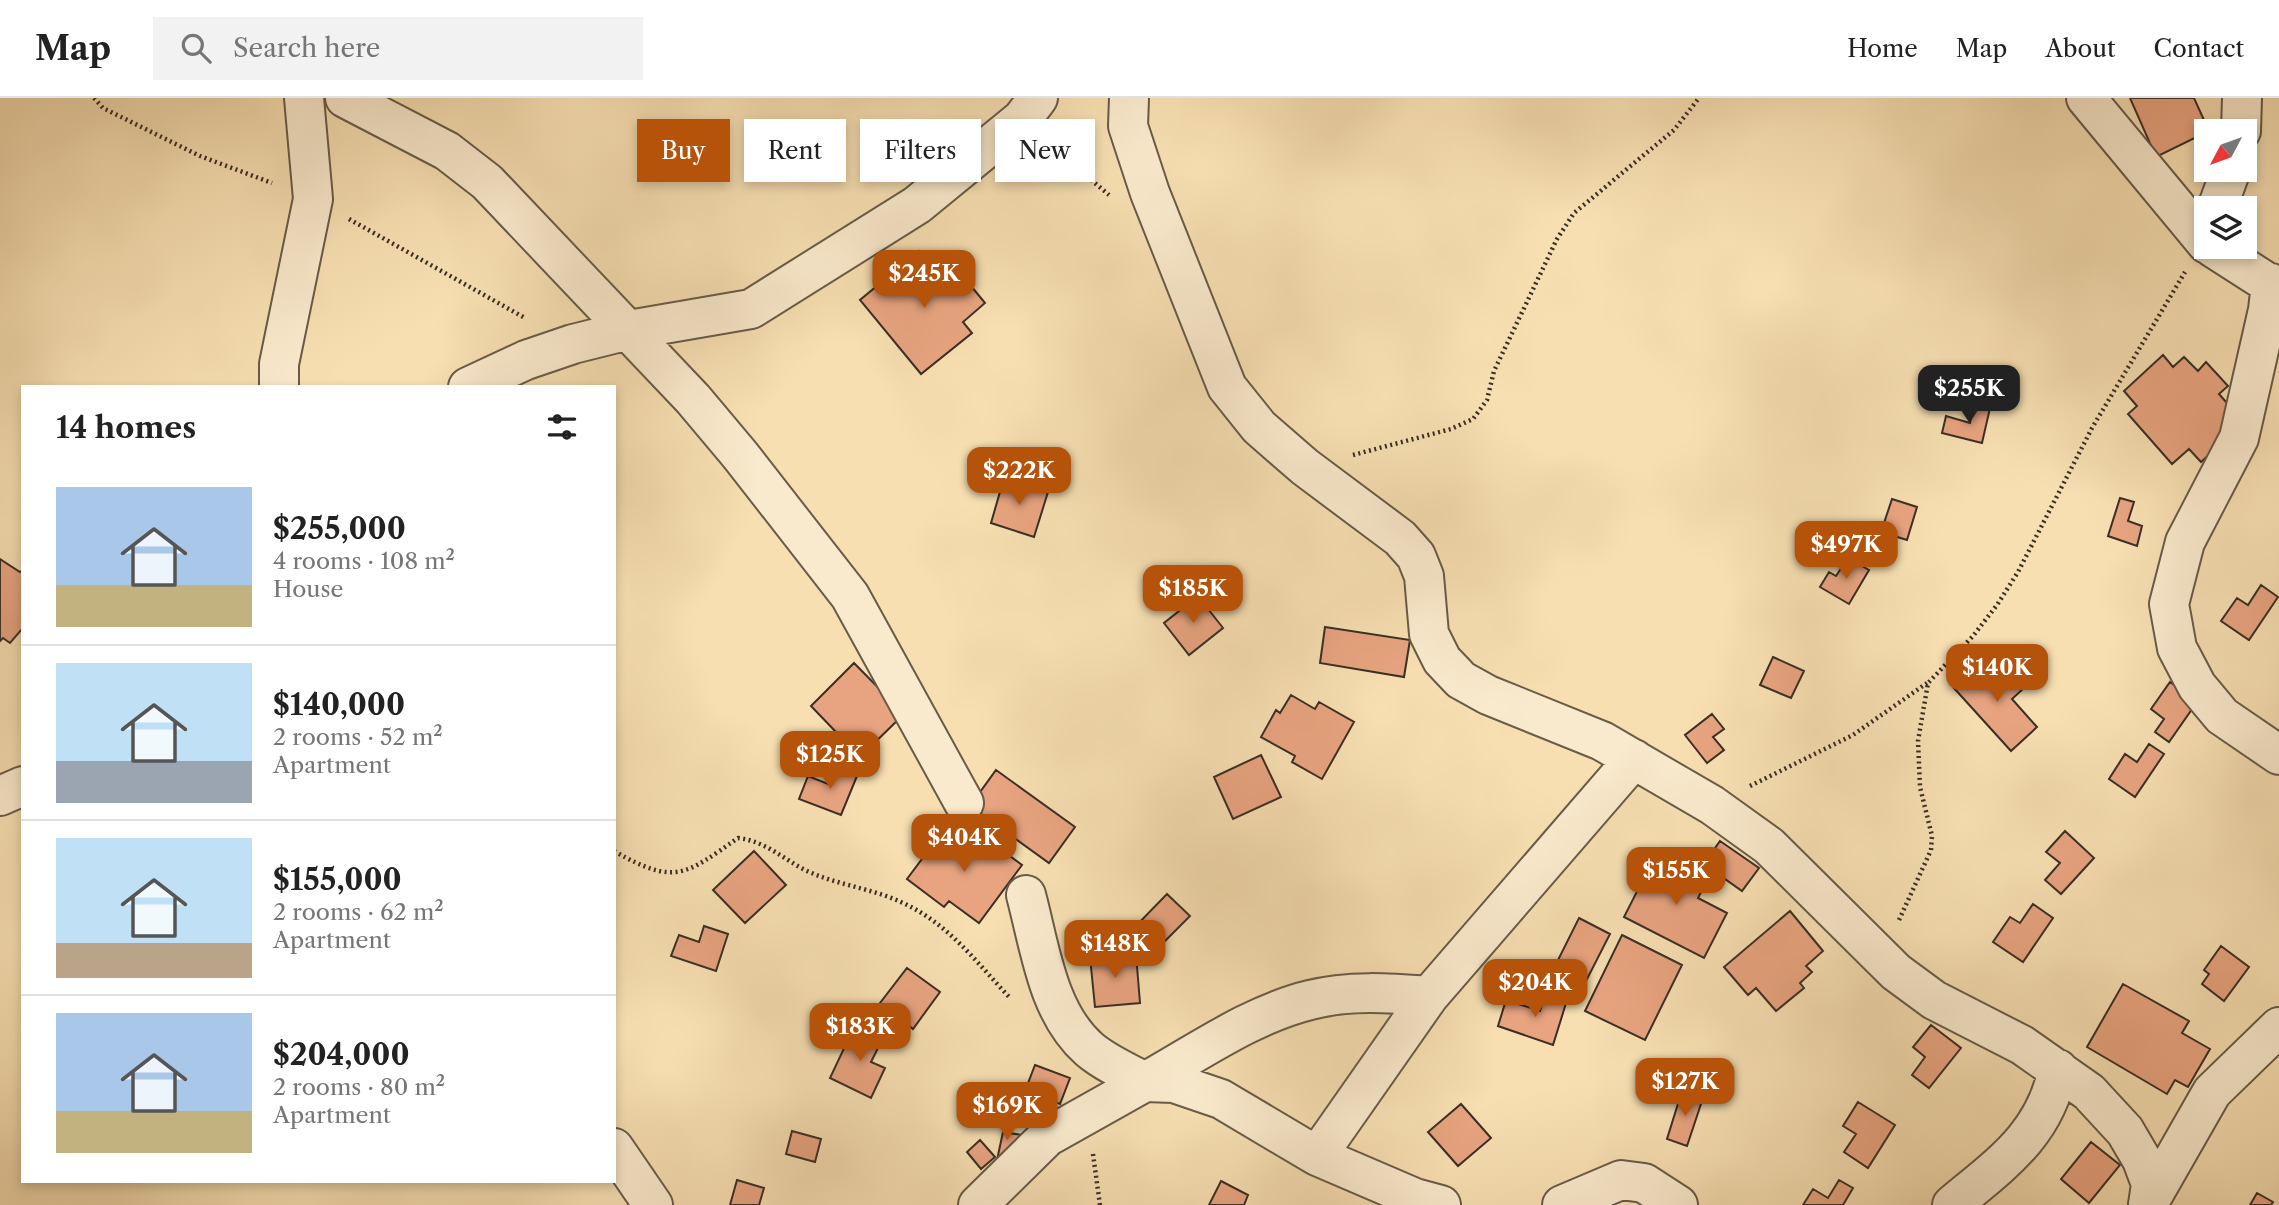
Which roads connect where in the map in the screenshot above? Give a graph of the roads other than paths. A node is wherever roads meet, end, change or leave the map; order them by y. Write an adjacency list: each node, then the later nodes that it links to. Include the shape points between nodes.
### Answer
1 (304, 98): 12 (street, via 313,198 279,364)
2 (345, 98): 11 (street, via 447,151 487,182)
3 (1129, 98): 15 (street, via 1128,126 1150,193 1227,387 1259,427 1400,538 1416,556 1424,576 1429,634 1442,660 1461,680)
4 (2086, 98): 8 (street)
5 (2242, 98): 7 (street)
6 (1030, 109): 11 (street, via 917,205 751,309)
7 (2241, 119)
8 (2194, 218)
9 (2239, 259): 10 (street)
10 (2275, 287): 14 (street, via 2239,438 2185,542 2169,604 2177,648 2197,686 2222,716)
11 (629, 330): 13 (street, via 526,360); 18 (street, via 740,455 850,596)
12 (279, 385)
13 (472, 385)
14 (2279, 755)
15 (1634, 759): 20 (street); 22 (street, via 1712,805 1769,846 1896,972 1934,1000)
16 (21, 787): 17 (street)
17 (0, 796)
18 (964, 803)
19 (1026, 895): 23 (street, via 1058,1008 1070,1028 1090,1050)
20 (1429, 996): 23 (street, via 1377,993 1303,1002 1245,1027); 25 (street)
21 (2279, 1027): 32 (street, via 2212,1092)
22 (2058, 1069): 31 (street, via 2040,1120 2017,1151); 32 (street, via 2089,1092 2124,1131 2151,1185)
23 (1145, 1082): 25 (street, via 1174,1083 1222,1099); 27 (street, via 1047,1137)
24 (616, 1151): 26 (street)
25 (1317, 1156): 28 (street)
26 (653, 1205)
27 (978, 1205)
28 (1441, 1205)
29 (1562, 1205): 30 (street, via 1621,1180 1644,1183)
30 (1678, 1205)
31 (1952, 1205)
32 (2148, 1205)

